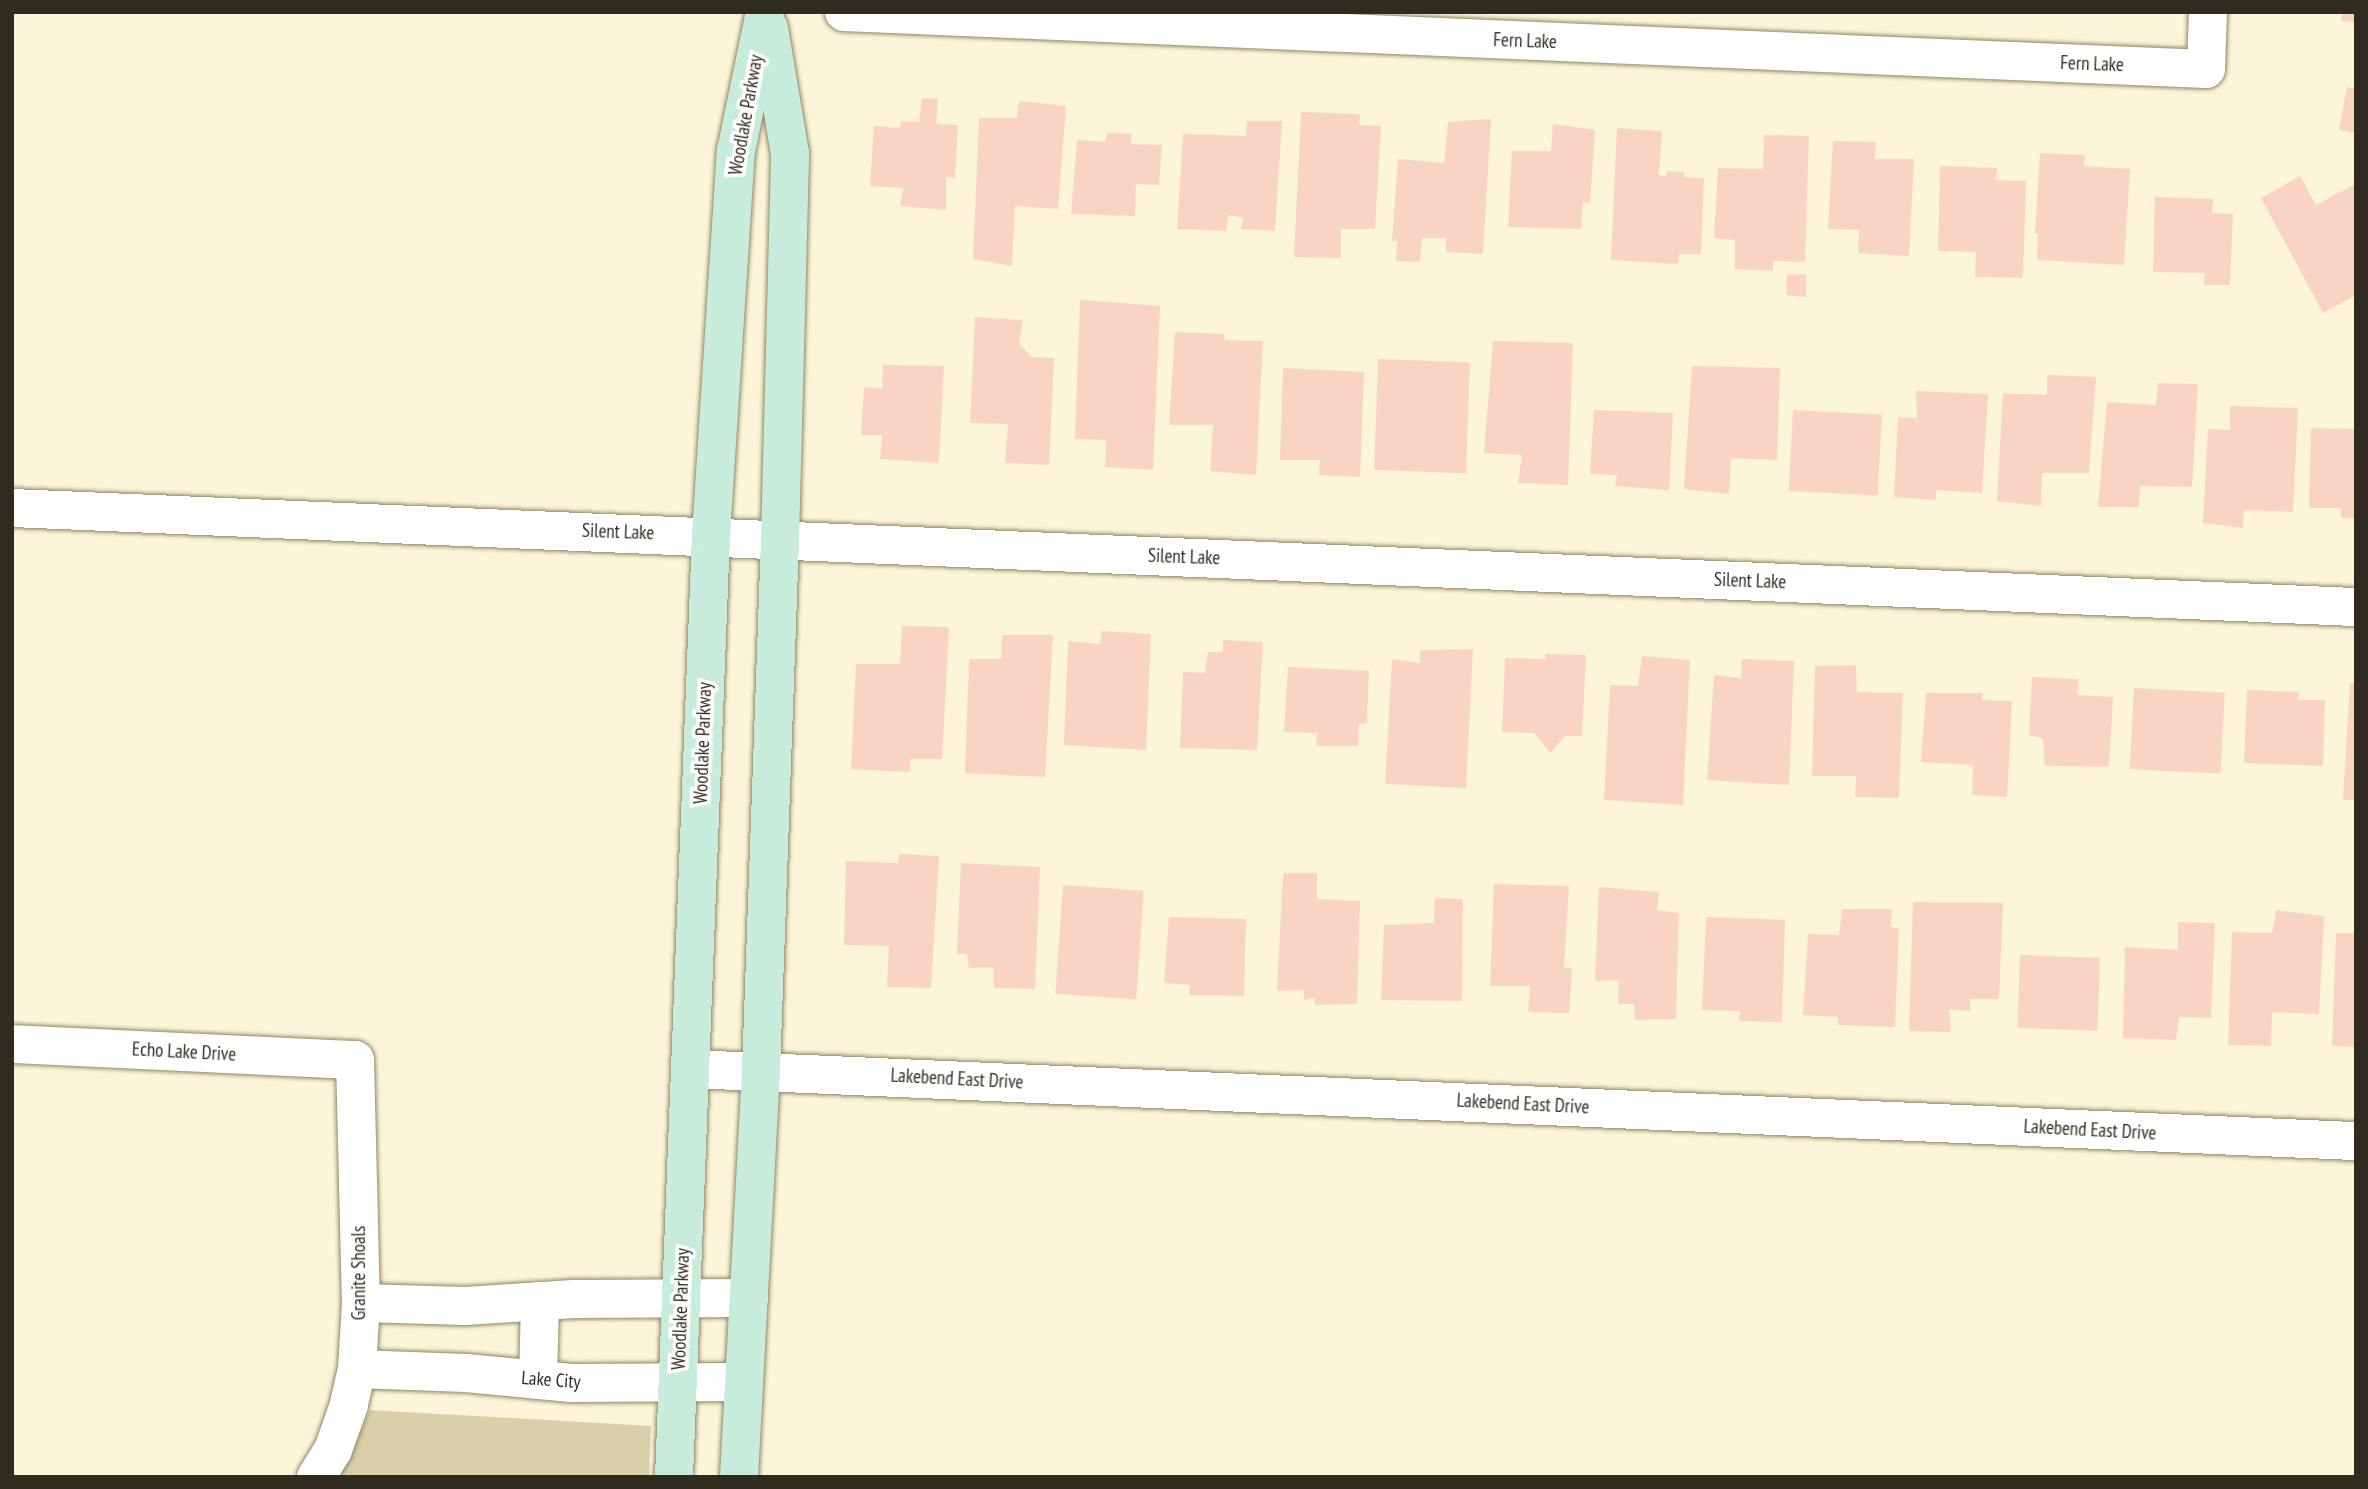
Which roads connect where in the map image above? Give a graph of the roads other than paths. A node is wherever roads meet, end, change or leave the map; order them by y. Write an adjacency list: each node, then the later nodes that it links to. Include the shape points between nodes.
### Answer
1 (766, 12): 5 (street, Woodlake Parkway, via 736,151); 6 (street, Woodlake Parkway, via 790,154)
2 (844, 12): 3 (street, Fern Lake, via 2206,69)
3 (2208, 12)
4 (12, 508): 5 (street, Silent Lake)
5 (711, 535): 6 (street, Silent Lake); 10 (street, Woodlake Parkway)
6 (780, 540): 7 (street, Silent Lake); 11 (street, Woodlake Parkway)
7 (2356, 607)
8 (12, 1044): 9 (street, Echo Lake Drive)
9 (355, 1060): 16 (street, Granite Shoals)
10 (691, 1069): 11 (street, Lakebend East Drive); 14 (street, Woodlake Parkway)
11 (761, 1070): 12 (street, Lakebend East Drive); 13 (street, Woodlake Parkway)
12 (2356, 1142)
13 (749, 1298): 14 (street); 20 (street, Woodlake Parkway)
14 (681, 1299): 15 (street); 19 (street, Woodlake Parkway)
15 (540, 1301): 16 (street, via 466,1306); 18 (street)
16 (361, 1303): 17 (street, Granite Shoals)
17 (357, 1369): 18 (street, Lake City); 21 (street, Granite Shoals, via 333,1450)
18 (538, 1380): 19 (street, Lake City)
19 (678, 1382): 20 (street, Lake City); 22 (street, Woodlake Parkway)
20 (744, 1382): 23 (street, Woodlake Parkway)
21 (316, 1477)
22 (674, 1477)
23 (740, 1477)

